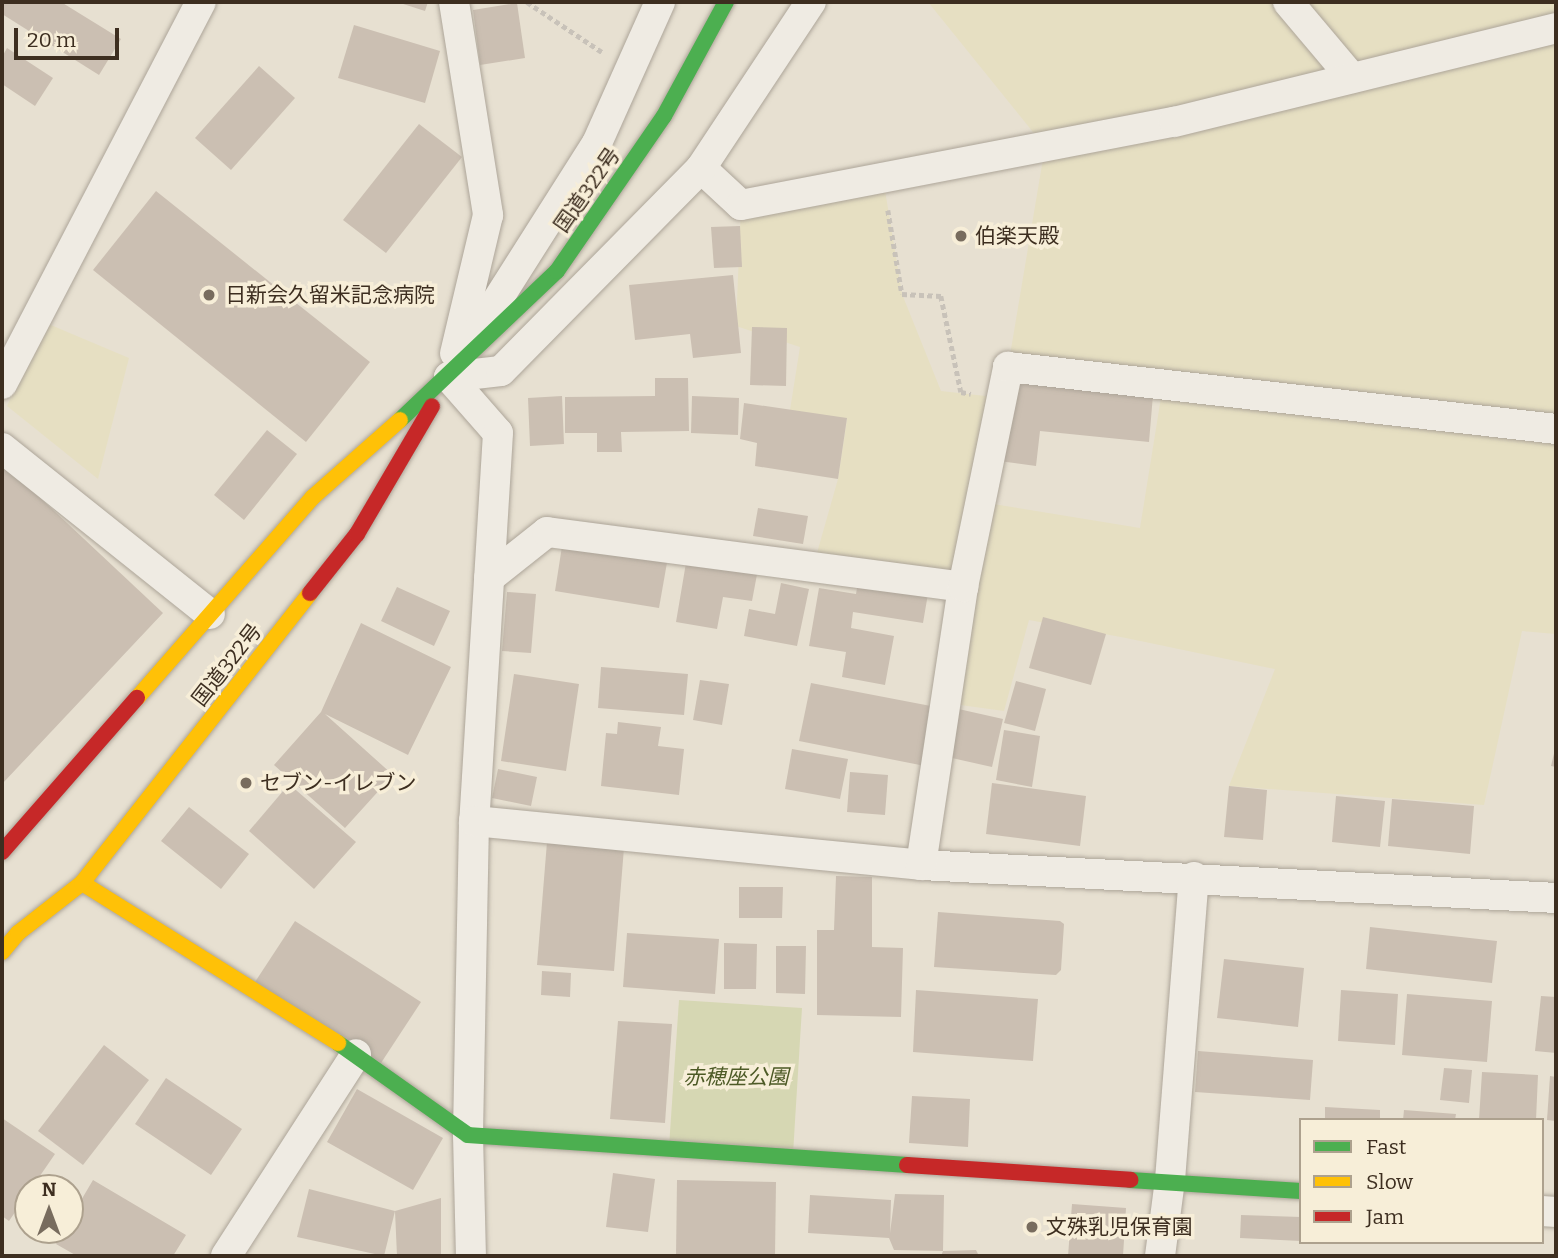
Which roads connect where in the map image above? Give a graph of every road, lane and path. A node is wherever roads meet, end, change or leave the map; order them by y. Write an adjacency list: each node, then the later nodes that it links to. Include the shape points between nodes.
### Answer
1 (201, 2): 14 (street)
2 (454, 2): 13 (street, via 488,215)
3 (527, 2): 9 (path)
4 (660, 2): 9 (street)
5 (726, 2): 13 (main road, 国道322号, via 664,116 557,271)
6 (811, 2): 11 (street)
7 (1288, 2): 10 (street)
8 (1556, 28): 10 (street)
9 (629, 70): 13 (street, via 597,143)
10 (1352, 78): 12 (street, via 1174,122)
11 (701, 168): 12 (street, via 741,205); 13 (street, via 501,371)
12 (883, 178): 15 (path, via 902,294 941,296 961,392)
13 (449, 377): 18 (street, via 498,433); 20 (main road, 国道322号, via 313,497); 25 (main road, 国道322号, via 358,534)
14 (2, 384)
15 (1003, 398): 16 (street, via 1008,368); 19 (street)
16 (1556, 429)
17 (2, 448): 20 (street)
18 (489, 578): 19 (street, via 547,532); 21 (street)
19 (963, 587): 23 (street)
20 (210, 614): 22 (main road, 国道322号)
21 (474, 821): 23 (street); 29 (street)
22 (2, 852)
23 (921, 865): 24 (street)
24 (1194, 877): 26 (street); 30 (street)
25 (82, 883): 27 (main road, 国道322号, via 18,933); 28 (main road)
26 (1556, 898)
27 (2, 952)
28 (356, 1054): 29 (main road); 32 (street)
29 (468, 1135): 30 (main road); 33 (street)
30 (1170, 1180): 31 (main road); 34 (street)
31 (1299, 1191)
32 (226, 1256)
33 (471, 1256)
34 (1160, 1256)

